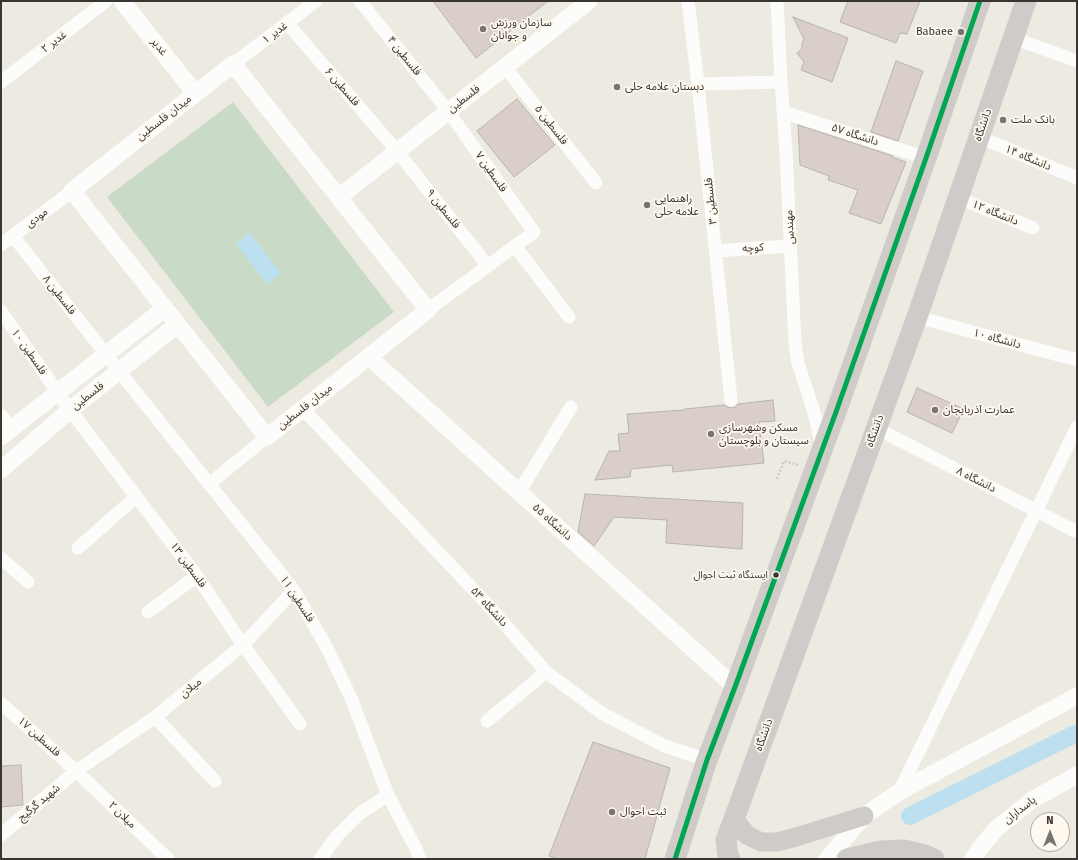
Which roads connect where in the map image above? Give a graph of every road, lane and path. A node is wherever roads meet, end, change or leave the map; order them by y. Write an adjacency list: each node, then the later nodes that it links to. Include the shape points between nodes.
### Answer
1 (106, 1): 15 (street, غدیر ۲)
2 (122, 1): 18 (street, غدیر)
3 (316, 1): 10 (street, غدیر ۱)
4 (360, 1): 19 (street, فلسطین ۴)
5 (589, 1): 14 (street, فلسطین)
6 (688, 1): 17 (street, فلسطین ۳)
7 (777, 1): 16 (street, مهندس)
8 (980, 1): 23 (main road)
9 (1026, 1): 11 (main road, دانشگاه)
10 (287, 23): 13 (street, غدیر ۱); 22 (street, فلسطین ۶)
11 (1013, 38): 12 (street); 21 (main road, دانشگاه)
12 (1077, 60)
13 (233, 64): 18 (street, میدان فلسطین); 27 (street)
14 (505, 66): 19 (street, فلسطین); 25 (street, فلسطین ۵)
15 (1, 82)
16 (781, 82): 17 (street); 20 (street, مهندس)
17 (698, 84): 34 (street, فلسطین ۳)
18 (195, 94): 26 (street, میدان فلسطین)
19 (448, 111): 22 (street, فلسطین); 32 (street, فلسطین ۷, via 534,232)
20 (783, 112): 23 (street, دانشگاه ۵۷); 33 (street, مهندس)
21 (979, 137): 24 (street, دانشگاه ۱۴); 28 (main road, دانشگاه)
22 (397, 152): 27 (street, فلسطین); 35 (street, فلسطین ۹)
23 (926, 158): 55 (main road)
24 (1077, 178)
25 (596, 183)
26 (72, 190): 30 (street, مودی); 36 (street, میدان فلسطین)
27 (339, 197): 37 (street)
28 (958, 198): 29 (street, دانشگاه ۱۲); 40 (main road, دانشگاه)
29 (1033, 228)
30 (13, 236): 31 (street, مودی); 42 (street, فلسطین ۸)
31 (1, 245)
32 (515, 246): 35 (street); 39 (street)
33 (791, 246): 34 (street, کوچه); 55 (street, مهندس, via 795,343)
34 (716, 250): 47 (street, فلسطین ۳)
35 (488, 266): 37 (street)
36 (165, 308): 41 (street, میدان فلسطین); 42 (street, فلسطین)
37 (428, 310): 43 (street, میدان فلسطین)
38 (1, 311): 46 (street, فلسطین ۱۰)
39 (569, 317)
40 (917, 317): 44 (street, دانشگاه ۱۰); 53 (main road, دانشگاه)
41 (178, 324): 45 (street, فلسطین); 54 (street, میدان فلسطین)
42 (106, 354): 45 (street, فلسطین ۸); 46 (street, فلسطین)
43 (369, 357): 49 (street, میدان فلسطین); 60 (street, دانشگاه ۵۵)
44 (1077, 360)
45 (118, 371): 50 (street, فلسطین); 59 (street, فلسطین ۱۱)
46 (58, 393): 50 (street, فلسطین ۱۰); 51 (street, فلسطین)
47 (731, 400)
48 (571, 407): 60 (street)
49 (303, 409): 54 (street, میدان فلسطین); 71 (street, دانشگاه ۵۳, via 488,605)
50 (70, 410): 57 (street, فلسطین); 61 (street, فلسطین ۱۳)
51 (4, 427)
52 (1077, 427): 62 (street)
53 (876, 428): 62 (street, دانشگاه ۸); 85 (main road, دانشگاه)
54 (268, 437): 59 (street)
55 (822, 449): 72 (main road)
56 (784, 461): 58 (path)
57 (1, 470)
58 (777, 479)
59 (209, 484): 68 (street, فلسطین ۱۱)
60 (519, 492): 72 (street, دانشگاه ۵۵)
61 (136, 497): 64 (street); 66 (street, فلسطین ۱۳)
62 (1036, 511): 63 (street, دانشگاه ۸); 82 (street)
63 (1077, 532)
64 (78, 548)
65 (1, 558): 67 (street)
66 (197, 576): 69 (street); 70 (street, فلسطین ۱۳)
67 (28, 582)
68 (294, 590): 70 (street, میلان); 83 (street, فلسطین ۱۱, via 327,648 351,698)
69 (148, 612)
70 (243, 645): 75 (street, میلان); 77 (street, فلسطین ۱۳)
71 (546, 672): 76 (street); 78 (street, دانشگاه ۵۳, via 603,714 665,746)
72 (735, 687): 78 (main road)
73 (1077, 696): 82 (street)
74 (1, 703): 79 (street, فلسطین ۱۷)
75 (155, 716): 79 (street, میلان); 81 (street)
76 (487, 721)
77 (300, 724)
78 (707, 760): 90 (main road)
79 (76, 771): 86 (street, شهید گرگیج); 87 (street, میلان ۲)
80 (1077, 775): 95 (street, پاسداران, via 1032,800 1014,814 996,829)
81 (215, 781)
82 (899, 792): 84 (street)
83 (388, 795): 88 (street, via 359,814 338,834); 89 (street, فلسطین ۱۱)
84 (864, 816): 85 (main road, via 777,842 761,842 747,834); 92 (street)
85 (734, 819): 91 (main road, دانشگاه, via 726,840)
86 (1, 835)
87 (168, 859)
88 (320, 859)
89 (420, 859)
90 (675, 859)
91 (730, 859)
92 (827, 859)
93 (846, 859): 94 (main road, via 881,851 904,850)
94 (934, 859)
95 (973, 859)

